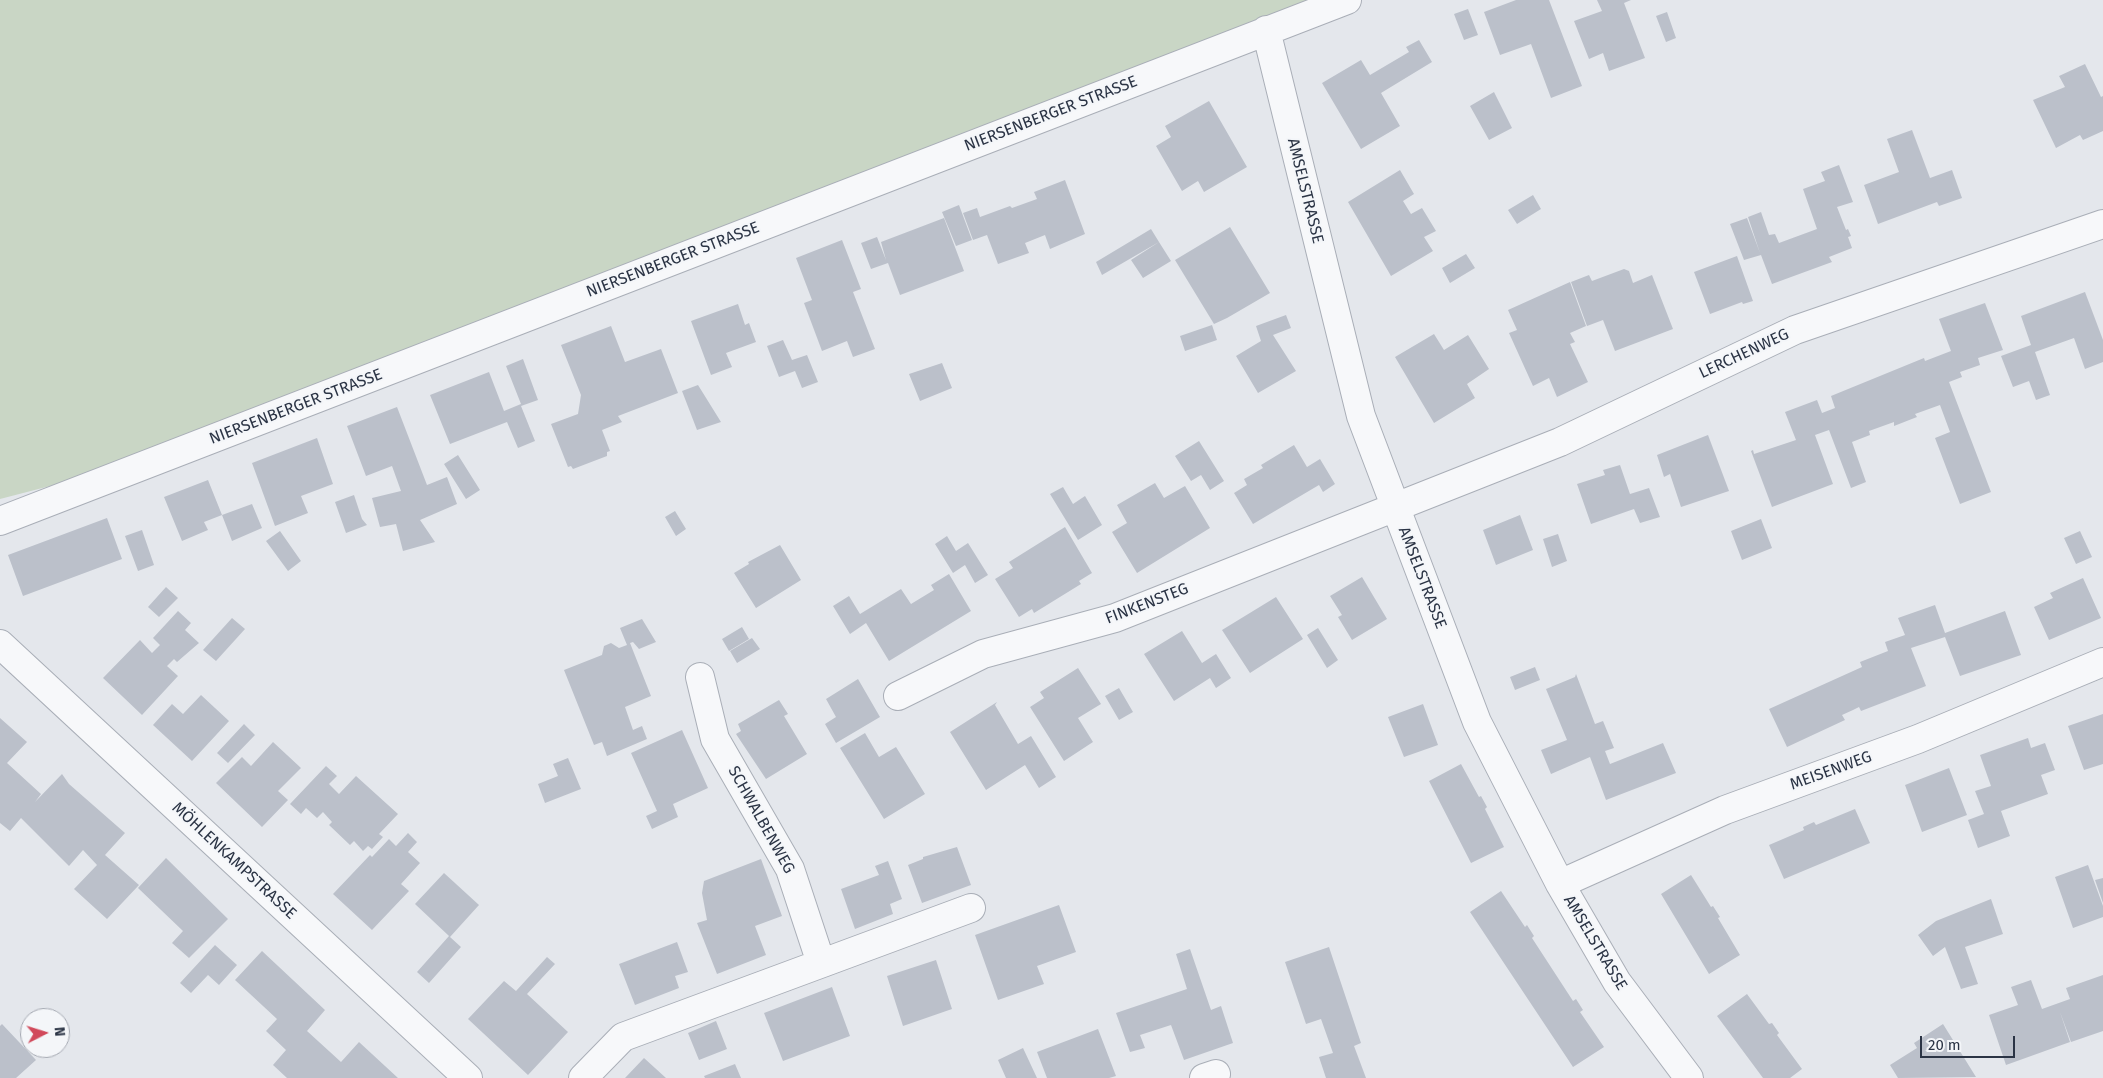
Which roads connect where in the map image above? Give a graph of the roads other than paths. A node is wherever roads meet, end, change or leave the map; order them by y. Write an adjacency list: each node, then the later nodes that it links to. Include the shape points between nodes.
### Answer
1 (1347, 0): 2 (street, NIERSENBERGER STRASSE)
2 (1266, 30): 4 (street, AMSELSTRASSE, via 1361,416); 5 (street, NIERSENBERGER STRASSE)
3 (2103, 224): 4 (street, LERCHENWEG, via 1795,330 1560,442)
4 (1395, 507): 9 (street, FINKENSTEG, via 1115,618 983,654); 10 (street, AMSELSTRASSE, via 1478,722)
5 (0, 521)
6 (0, 644): 13 (street, MÖHLENKAMPSTRASSE)
7 (2103, 662): 10 (street, MEISENWEG, via 1918,739 1725,810)
8 (700, 677): 12 (street, SCHWALBENWEG, via 716,739 790,869)
9 (898, 696)
10 (1560, 884): 15 (street, AMSELSTRASSE, via 1617,982)
11 (971, 908): 12 (street)
12 (822, 963): 14 (street, via 622,1037)
13 (468, 1078)
14 (583, 1078)
15 (1690, 1078)

